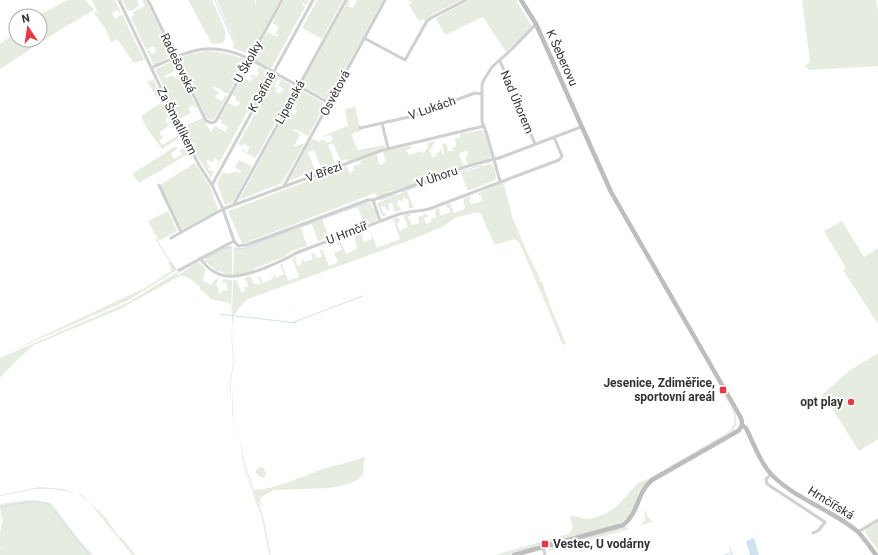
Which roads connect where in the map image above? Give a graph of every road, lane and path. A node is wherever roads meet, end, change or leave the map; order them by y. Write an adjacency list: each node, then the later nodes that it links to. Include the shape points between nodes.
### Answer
1 (119, 0): 14 (street, Za Šmatlíkem)
2 (148, 0): 11 (street, Radešovská)
3 (282, 0): 12 (street, U Školky)
4 (313, 0): 15 (street, K Safině)
5 (346, 0): 16 (street, Lipenská)
6 (385, 0): 10 (street, Osvětová)
7 (466, 0): 10 (street, via 427,21 405,60)
8 (521, 0): 9 (street, K Šeberovu)
9 (536, 24): 13 (street); 22 (street, K Šeberovu)
10 (364, 38): 18 (street, Osvětová)
11 (175, 57): 12 (street, via 210,48 237,53); 14 (street); 19 (street, Radešovská, via 206,121)
12 (250, 59): 15 (street); 19 (street, U Školky, via 216,121)
13 (500, 60): 17 (street, via 488,72 482,84); 25 (street, Nad Úhorem)
14 (151, 68): 30 (street, Za Šmatlíkem, via 199,165)
15 (273, 72): 16 (street); 30 (street, K Safině)
16 (299, 86): 18 (street); 33 (street, Lipenská)
17 (482, 94): 20 (street, V Lukách, via 475,93); 21 (street)
18 (329, 103): 31 (street, Osvětová)
19 (212, 123)
20 (382, 123): 23 (street, V Lukách); 26 (street)
21 (484, 126): 26 (street, V Březí); 27 (street)
22 (581, 127): 24 (street, V Úhoru); 41 (street, K Šeberovu, via 614,198 740,416)
23 (360, 128)
24 (554, 137): 25 (street, V Úhoru); 28 (street, U Hrnčíř, via 561,158)
25 (535, 144): 27 (street, V Úhoru)
26 (388, 148): 31 (street, V Březí)
27 (494, 159): 28 (street); 32 (street, V Úhoru)
28 (500, 181): 35 (street, U Hrnčíř, via 429,209 403,212)
29 (159, 185): 36 (street)
30 (212, 185): 34 (street, Za Šmatlíkem)
31 (284, 186): 33 (street, V Březí)
32 (373, 200): 35 (street); 38 (street, V Úhoru, via 246,245 238,246)
33 (234, 204): 34 (street, V Březí)
34 (223, 209): 36 (street, V Březí); 38 (street, Za Šmatlíkem)
35 (380, 221): 39 (street, U Hrnčíř, via 238,277 223,276 208,268)
36 (181, 232): 37 (street, V Březí)
37 (171, 238)
38 (234, 241): 39 (street)
39 (200, 258): 40 (street)
40 (179, 270)
41 (742, 425): 42 (street, Hrnčířská); 46 (street, via 738,431 652,480 640,494 634,514 623,525)
42 (771, 474): 44 (street, Hrnčířská); 45 (street, Hrnčířská, via 766,479 767,484 825,522)
43 (878, 520): 44 (street)
44 (858, 532): 49 (street, Hrnčířská)
45 (813, 533)
46 (543, 547): 47 (street); 48 (street)
47 (514, 555)
48 (545, 555)
49 (876, 555)

